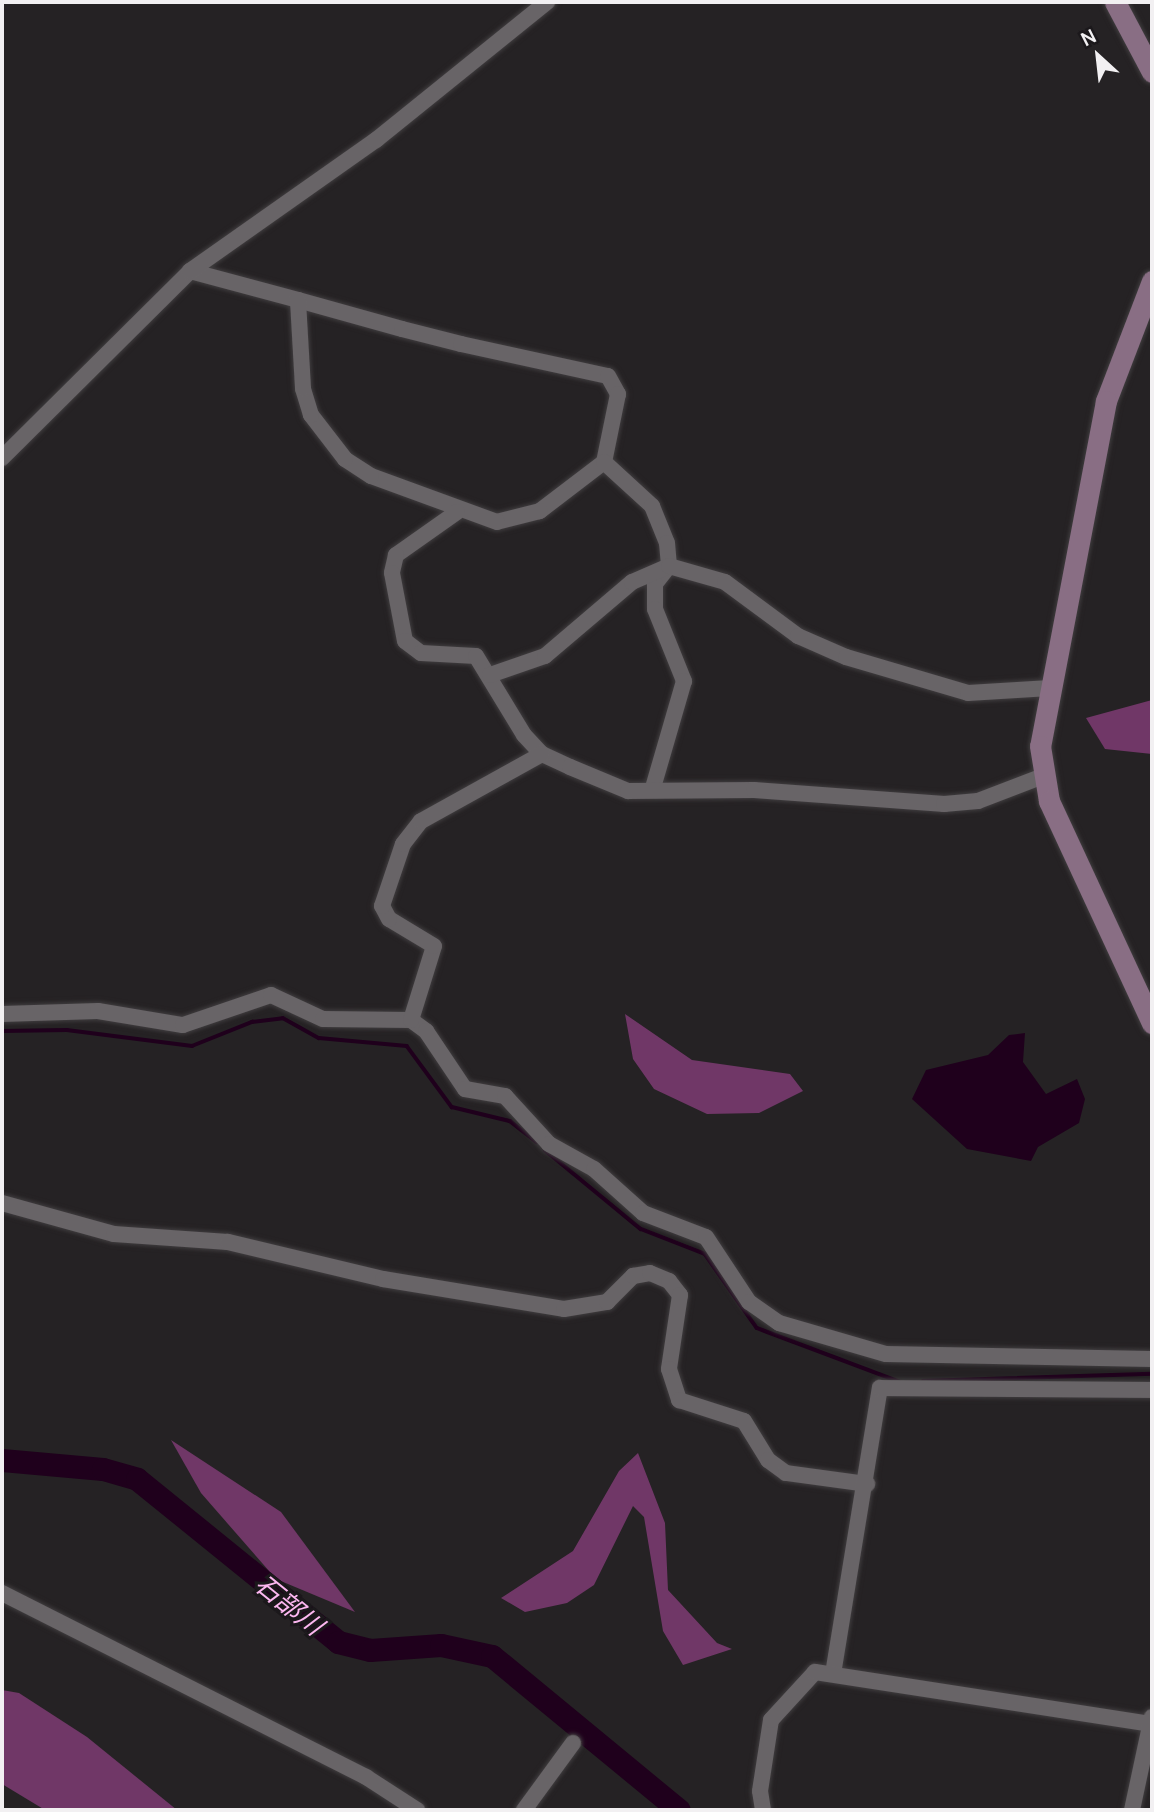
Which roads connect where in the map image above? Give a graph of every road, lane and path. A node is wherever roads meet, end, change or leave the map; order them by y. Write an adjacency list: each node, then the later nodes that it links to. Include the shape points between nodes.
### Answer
1 (547, 2): 4 (street, via 376,140)
2 (1115, 2): 3 (street)
3 (1152, 72)
4 (190, 271): 6 (street); 7 (street)
5 (1152, 281): 12 (street, via 1106,401)
6 (298, 300): 8 (street, via 608,376 618,394); 9 (street, via 303,388 319,428 345,459 371,476)
7 (2, 458)
8 (604, 462): 9 (street, via 531,515 497,522); 10 (street, via 657,513)
9 (457, 512): 11 (street, via 396,555 392,573 402,633 414,651 477,656)
10 (668, 566): 11 (street, via 632,582 552,652); 12 (street, via 725,582 798,636 846,657 968,693); 15 (street, via 655,584 655,609 684,681)
11 (490, 675): 13 (street, via 512,718)
12 (1050, 688): 14 (street)
13 (542, 754): 15 (street, via 628,791); 17 (street, via 421,821 404,844 382,906 389,919 434,946)
14 (1041, 776): 15 (street, via 955,804); 18 (street)
15 (653, 788)
16 (2, 1014): 17 (street, via 98,1011 183,1025 271,995 323,1019)
17 (411, 1020): 20 (street, via 426,1031 465,1089 505,1096 549,1144 594,1169 643,1213 706,1237 749,1302 779,1324 886,1354)
18 (1152, 1023)
19 (2, 1203): 22 (street, via 114,1234 228,1242 383,1279 564,1310 607,1302 633,1276 650,1273 669,1280 680,1295 669,1369 679,1400 744,1421 768,1460 786,1473)
20 (1152, 1359)
21 (1152, 1390): 22 (street, via 883,1387 877,1393)
22 (867, 1484): 24 (street)
23 (2, 1593): 27 (street, via 366,1777)
24 (834, 1674): 25 (street); 29 (street, via 812,1675 771,1720 760,1791)
25 (1151, 1722): 30 (street)
26 (573, 1743): 28 (street)
27 (417, 1810)
28 (524, 1810)
29 (763, 1810)
30 (1132, 1810)

